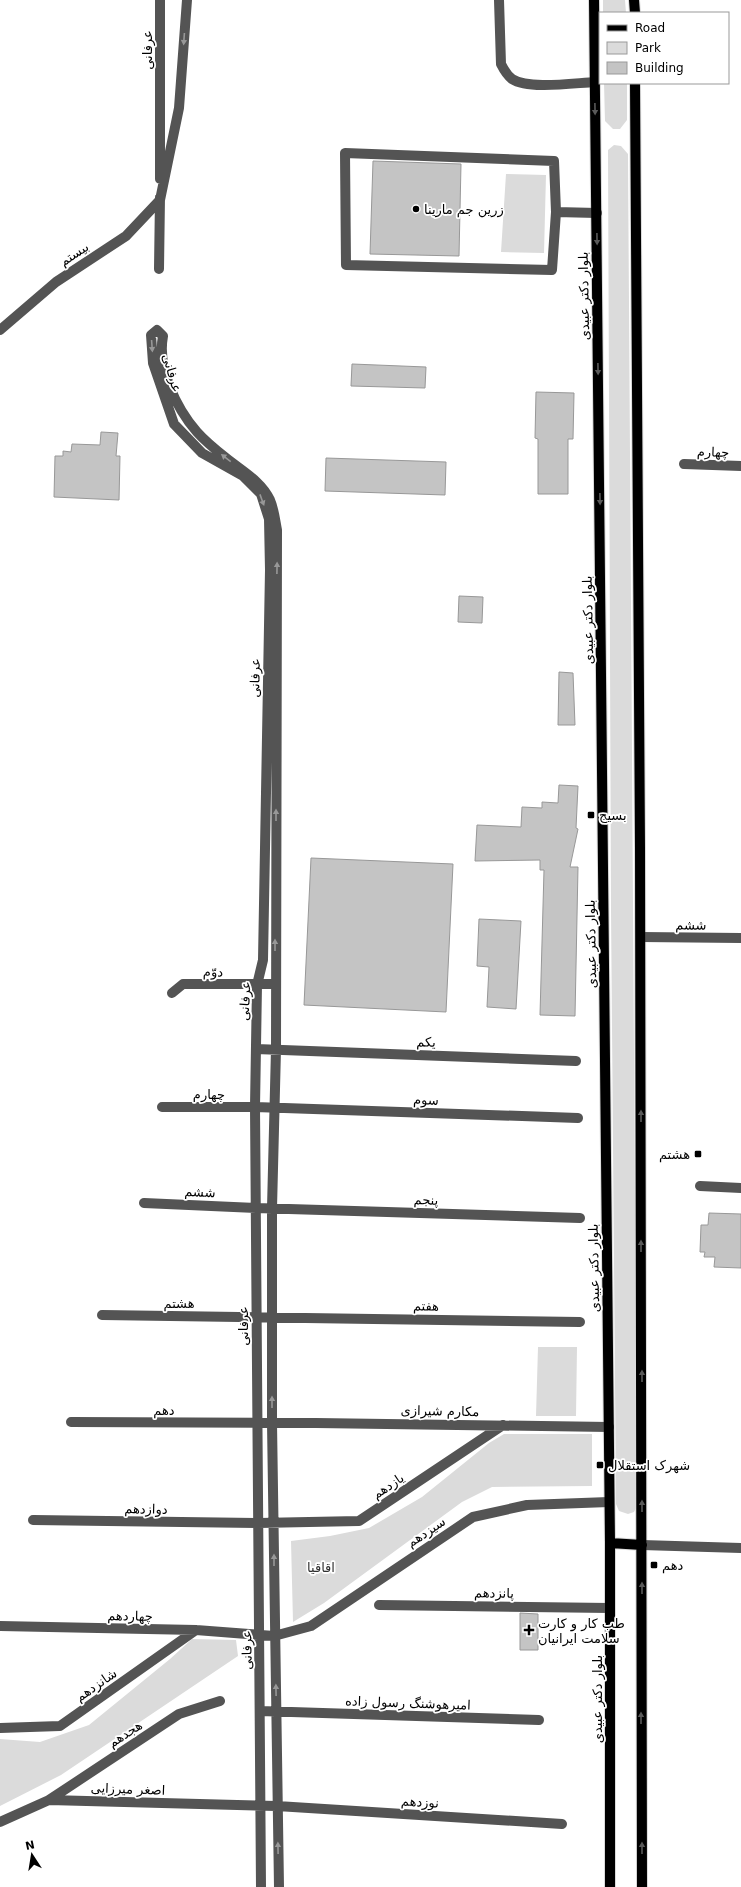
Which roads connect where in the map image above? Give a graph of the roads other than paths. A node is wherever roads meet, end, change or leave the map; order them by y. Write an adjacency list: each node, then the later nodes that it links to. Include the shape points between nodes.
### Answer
1 (160, 0): 9 (street, عرفانی)
2 (187, 0): 9 (street, one-way to 9, via 179,108)
3 (499, 0): 7 (street, via 501,64 512,79 533,84)
4 (594, 0): 7 (main road, بلوار دکتر عبیدی)
5 (634, 0): 6 (main road)
6 (635, 12)
7 (595, 82): 11 (main road, بلوار دکتر عبیدی, one-way to 11)
8 (635, 84): 16 (main road)
9 (160, 200): 12 (street, عرفانی); 13 (street, بیستم, via 126,236 56,282)
10 (556, 212): 10 (street, via 554,161 345,153 346,265 552,270); 11 (street)
11 (597, 213): 42 (main road, بلوار دکتر عبیدی, one-way to 42)
12 (159, 269)
13 (0, 330)
14 (684, 464): 15 (street, چهارم)
15 (741, 466)
16 (641, 937): 17 (street, ششم); 48 (main road, one-way to 16)
17 (741, 938)
18 (275, 984): 19 (street, دوّم); 19 (street, عرفانی, one-way to 19, via 277,530 270,500 251,476 197,432 177,403 164,368 161,347 163,336 157,330 151,335 153,364 174,424 202,453 243,476 261,494 269,519 263,960); 22 (street, عرفانی)
19 (257, 985): 20 (street, دوّم, via 183,984); 21 (street, عرفانی)
20 (172, 993)
21 (256, 1048): 22 (street, یکم); 25 (street, عرفانی)
22 (276, 1049): 23 (street, یکم); 26 (street, عرفانی)
23 (576, 1061)
24 (162, 1107): 25 (street, چهارم)
25 (255, 1107): 26 (street, چهارم); 31 (street, عرفانی)
26 (275, 1108): 27 (street, سوم); 32 (street, عرفانی)
27 (578, 1118)
28 (700, 1186): 29 (street)
29 (741, 1188)
30 (144, 1203): 31 (street, ششم)
31 (256, 1208): 32 (street, ششم); 35 (street, عرفانی)
32 (272, 1208): 33 (street, پنجم); 36 (street, عرفانی)
33 (580, 1218)
34 (102, 1316): 35 (street, هشتم)
35 (256, 1316): 36 (street, هشتم); 39 (street, عرفانی)
36 (272, 1317): 37 (street, هفتم); 40 (street, عرفانی, one-way to 36)
37 (580, 1322)
38 (71, 1422): 39 (street, دهم)
39 (258, 1423): 40 (street, دهم); 45 (street, عرفانی)
40 (272, 1423): 41 (street, مکارم شیرازی); 46 (street, عرفانی)
41 (503, 1425): 42 (street, مکارم شیرازی); 46 (street, یازدهم, via 359,1521)
42 (609, 1427): 43 (main road, بلوار دکتر عبیدی)
43 (609, 1502): 47 (main road, بلوار دکتر عبیدی); 55 (street, سیزدهم, via 527,1505 473,1517 312,1626)
44 (33, 1520): 45 (street, دوازدهم)
45 (259, 1523): 46 (street, یازدهم); 54 (street, عرفانی)
46 (274, 1523): 55 (street, عرفانی, one-way to 46)
47 (610, 1543): 48 (main road); 51 (main road, بلوار دکتر عبیدی)
48 (642, 1545): 49 (street); 69 (main road, one-way to 48)
49 (741, 1548)
50 (378, 1604): 51 (street, پانزدهم)
51 (610, 1608): 68 (main road, بلوار دکتر عبیدی)
52 (0, 1626): 53 (street, چهاردهم)
53 (196, 1630): 54 (street, چهاردهم); 60 (street, شانزدهم, via 60,1726)
54 (259, 1636): 55 (street, سیزدهم); 57 (street, عرفانی)
55 (274, 1636): 58 (street, عرفانی, one-way to 55)
56 (220, 1701): 61 (street, هجدهم, via 179,1714)
57 (260, 1711): 58 (street, امیرهوشنگ رسول زاده); 62 (street, عرفانی)
58 (276, 1711): 59 (street, امیرهوشنگ رسول زاده); 63 (street, عرفانی)
59 (539, 1720)
60 (0, 1728)
61 (49, 1800): 62 (street, اصغر میرزایی); 64 (street, اصغر میرزایی)
62 (261, 1805): 63 (street, اصغر میرزایی); 66 (street, عرفانی)
63 (277, 1806): 65 (street, نوزدهم); 67 (street, عرفانی, one-way to 63)
64 (0, 1822)
65 (562, 1824)
66 (261, 1887)
67 (278, 1887)
68 (610, 1887)
69 (642, 1887)

